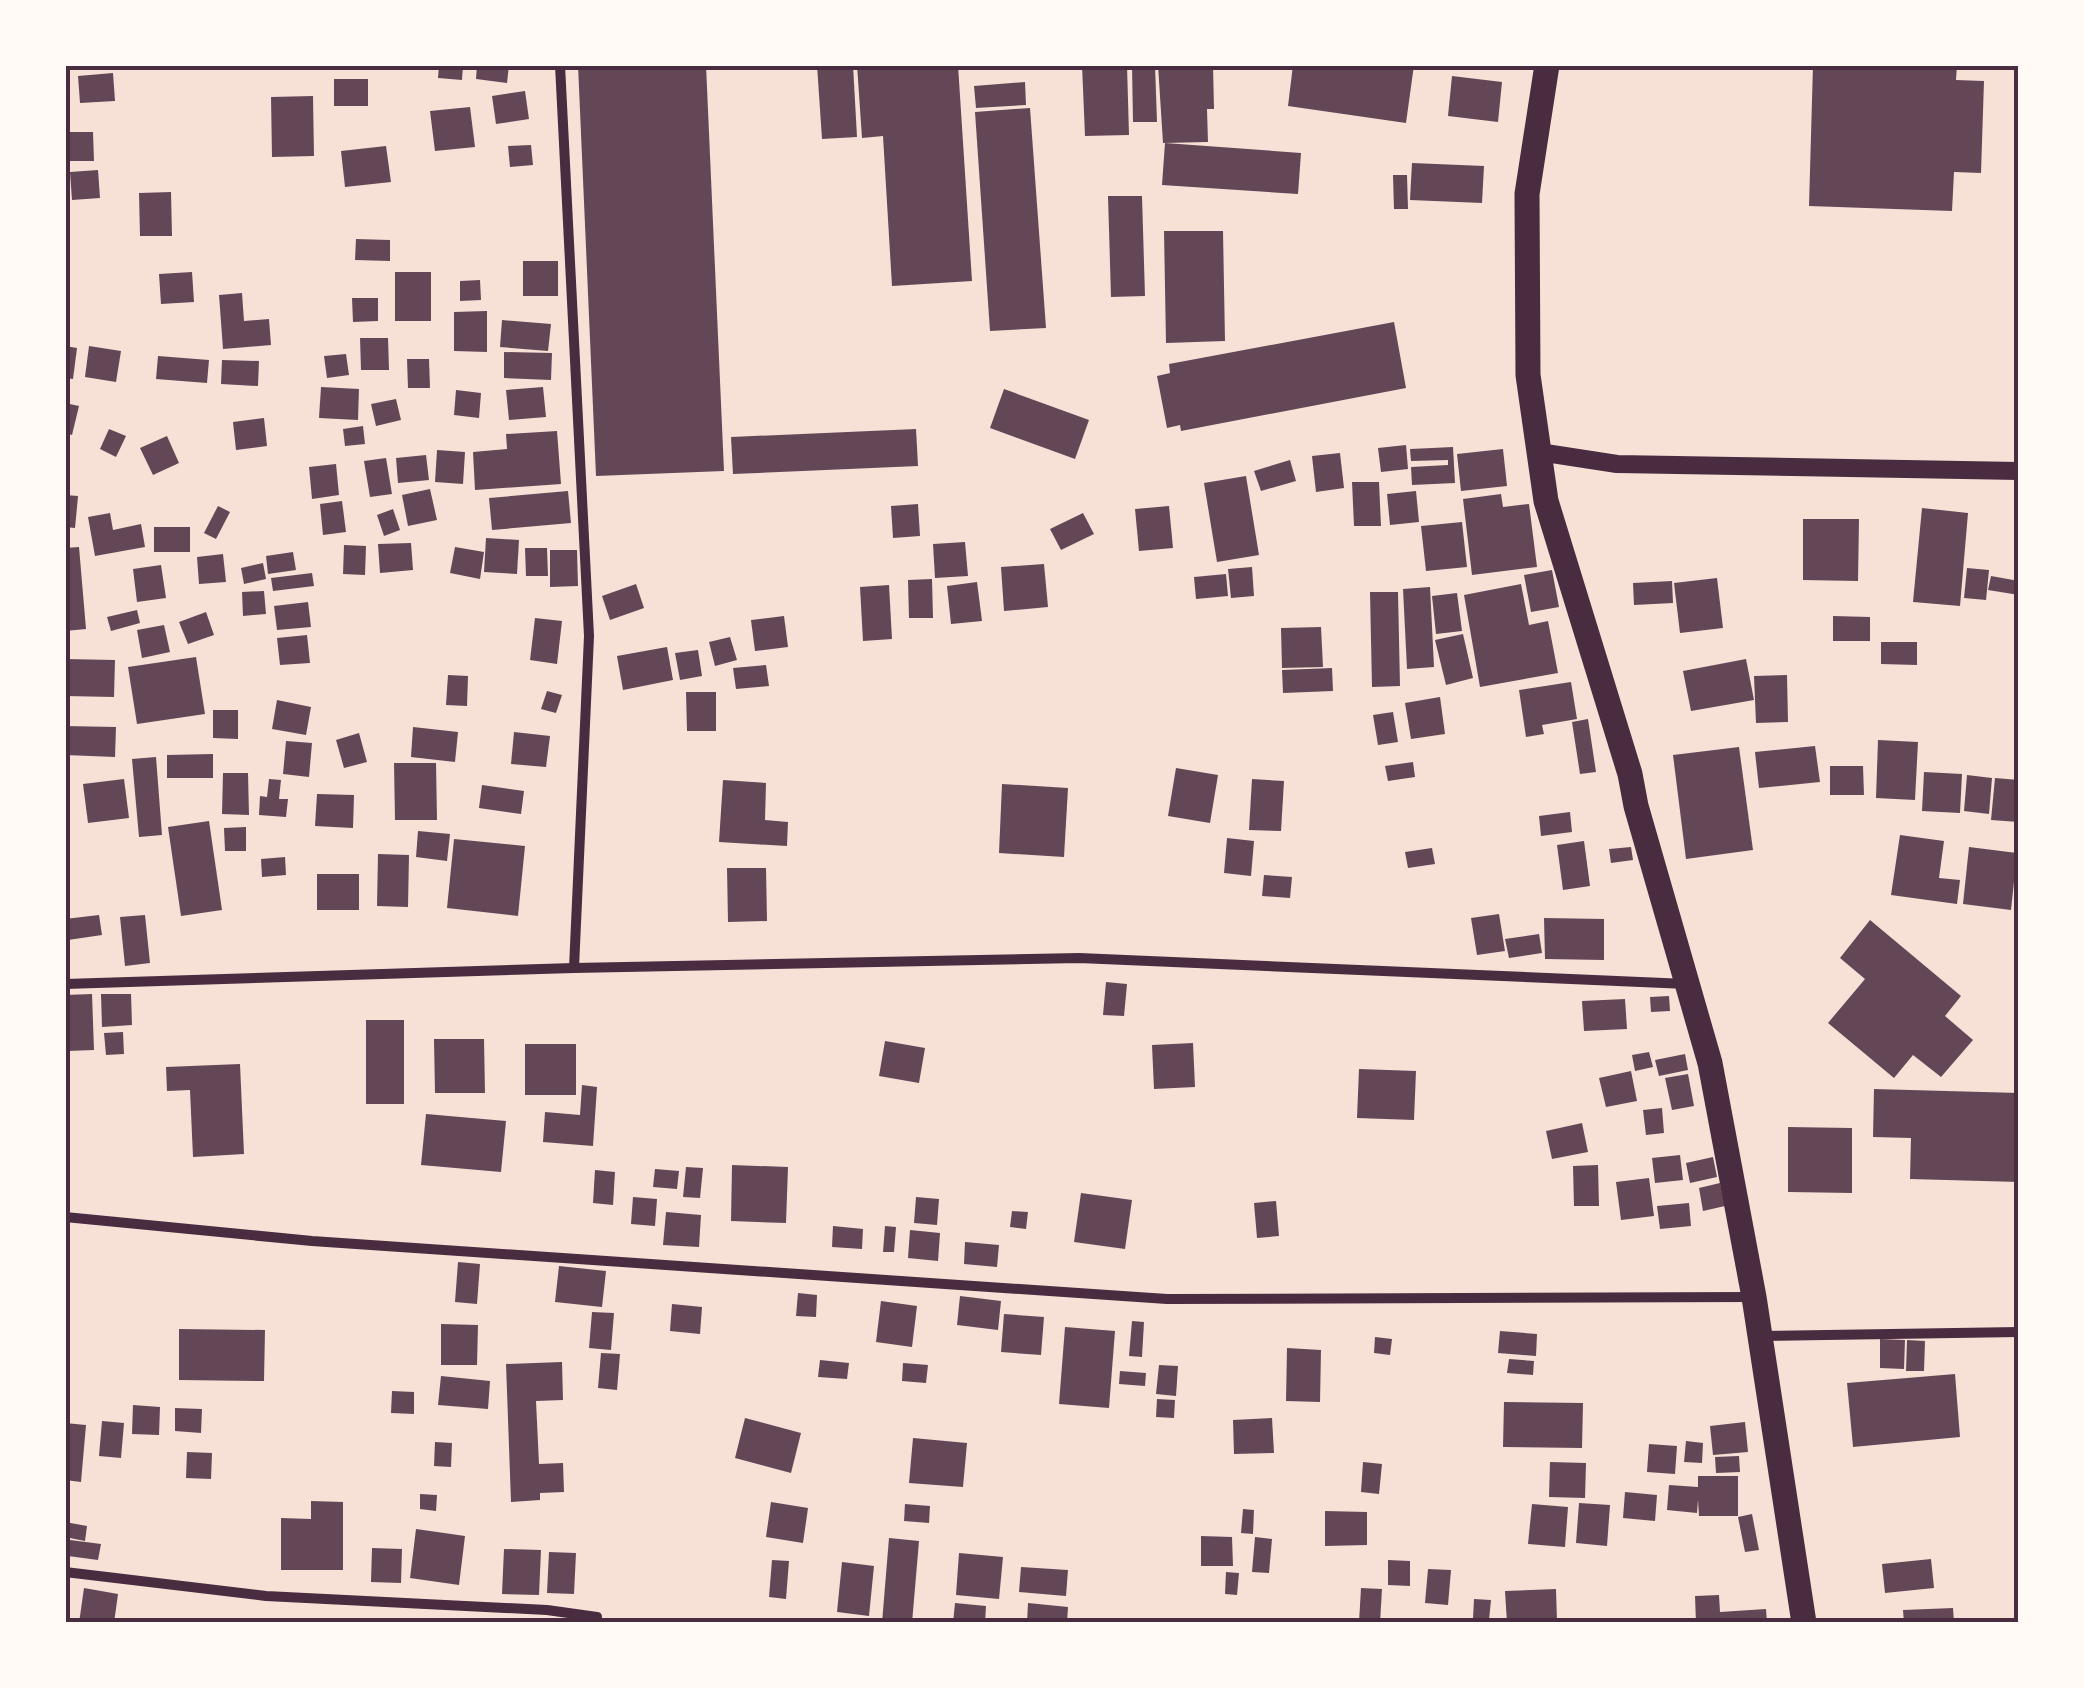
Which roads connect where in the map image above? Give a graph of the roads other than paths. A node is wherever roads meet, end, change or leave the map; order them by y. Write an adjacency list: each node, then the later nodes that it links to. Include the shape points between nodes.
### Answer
1 (560, 65): 5 (street, via 589,636)
2 (1548, 65): 3 (main road, via 1527,194 1528,375)
3 (1539, 452): 4 (street, via 1617,464); 7 (main road, via 1546,502)
4 (2019, 470)
5 (574, 968): 6 (street); 7 (street, via 1080,958)
6 (65, 984)
7 (1688, 984): 9 (main road, via 1710,1063)
8 (65, 1216): 9 (street, via 312,1240 1167,1299)
9 (1754, 1297): 11 (main road)
10 (2019, 1332): 11 (street)
11 (1760, 1336): 14 (main road)
12 (65, 1572): 13 (street, via 266,1596 547,1610 596,1617)
13 (597, 1623)
14 (1804, 1623)

